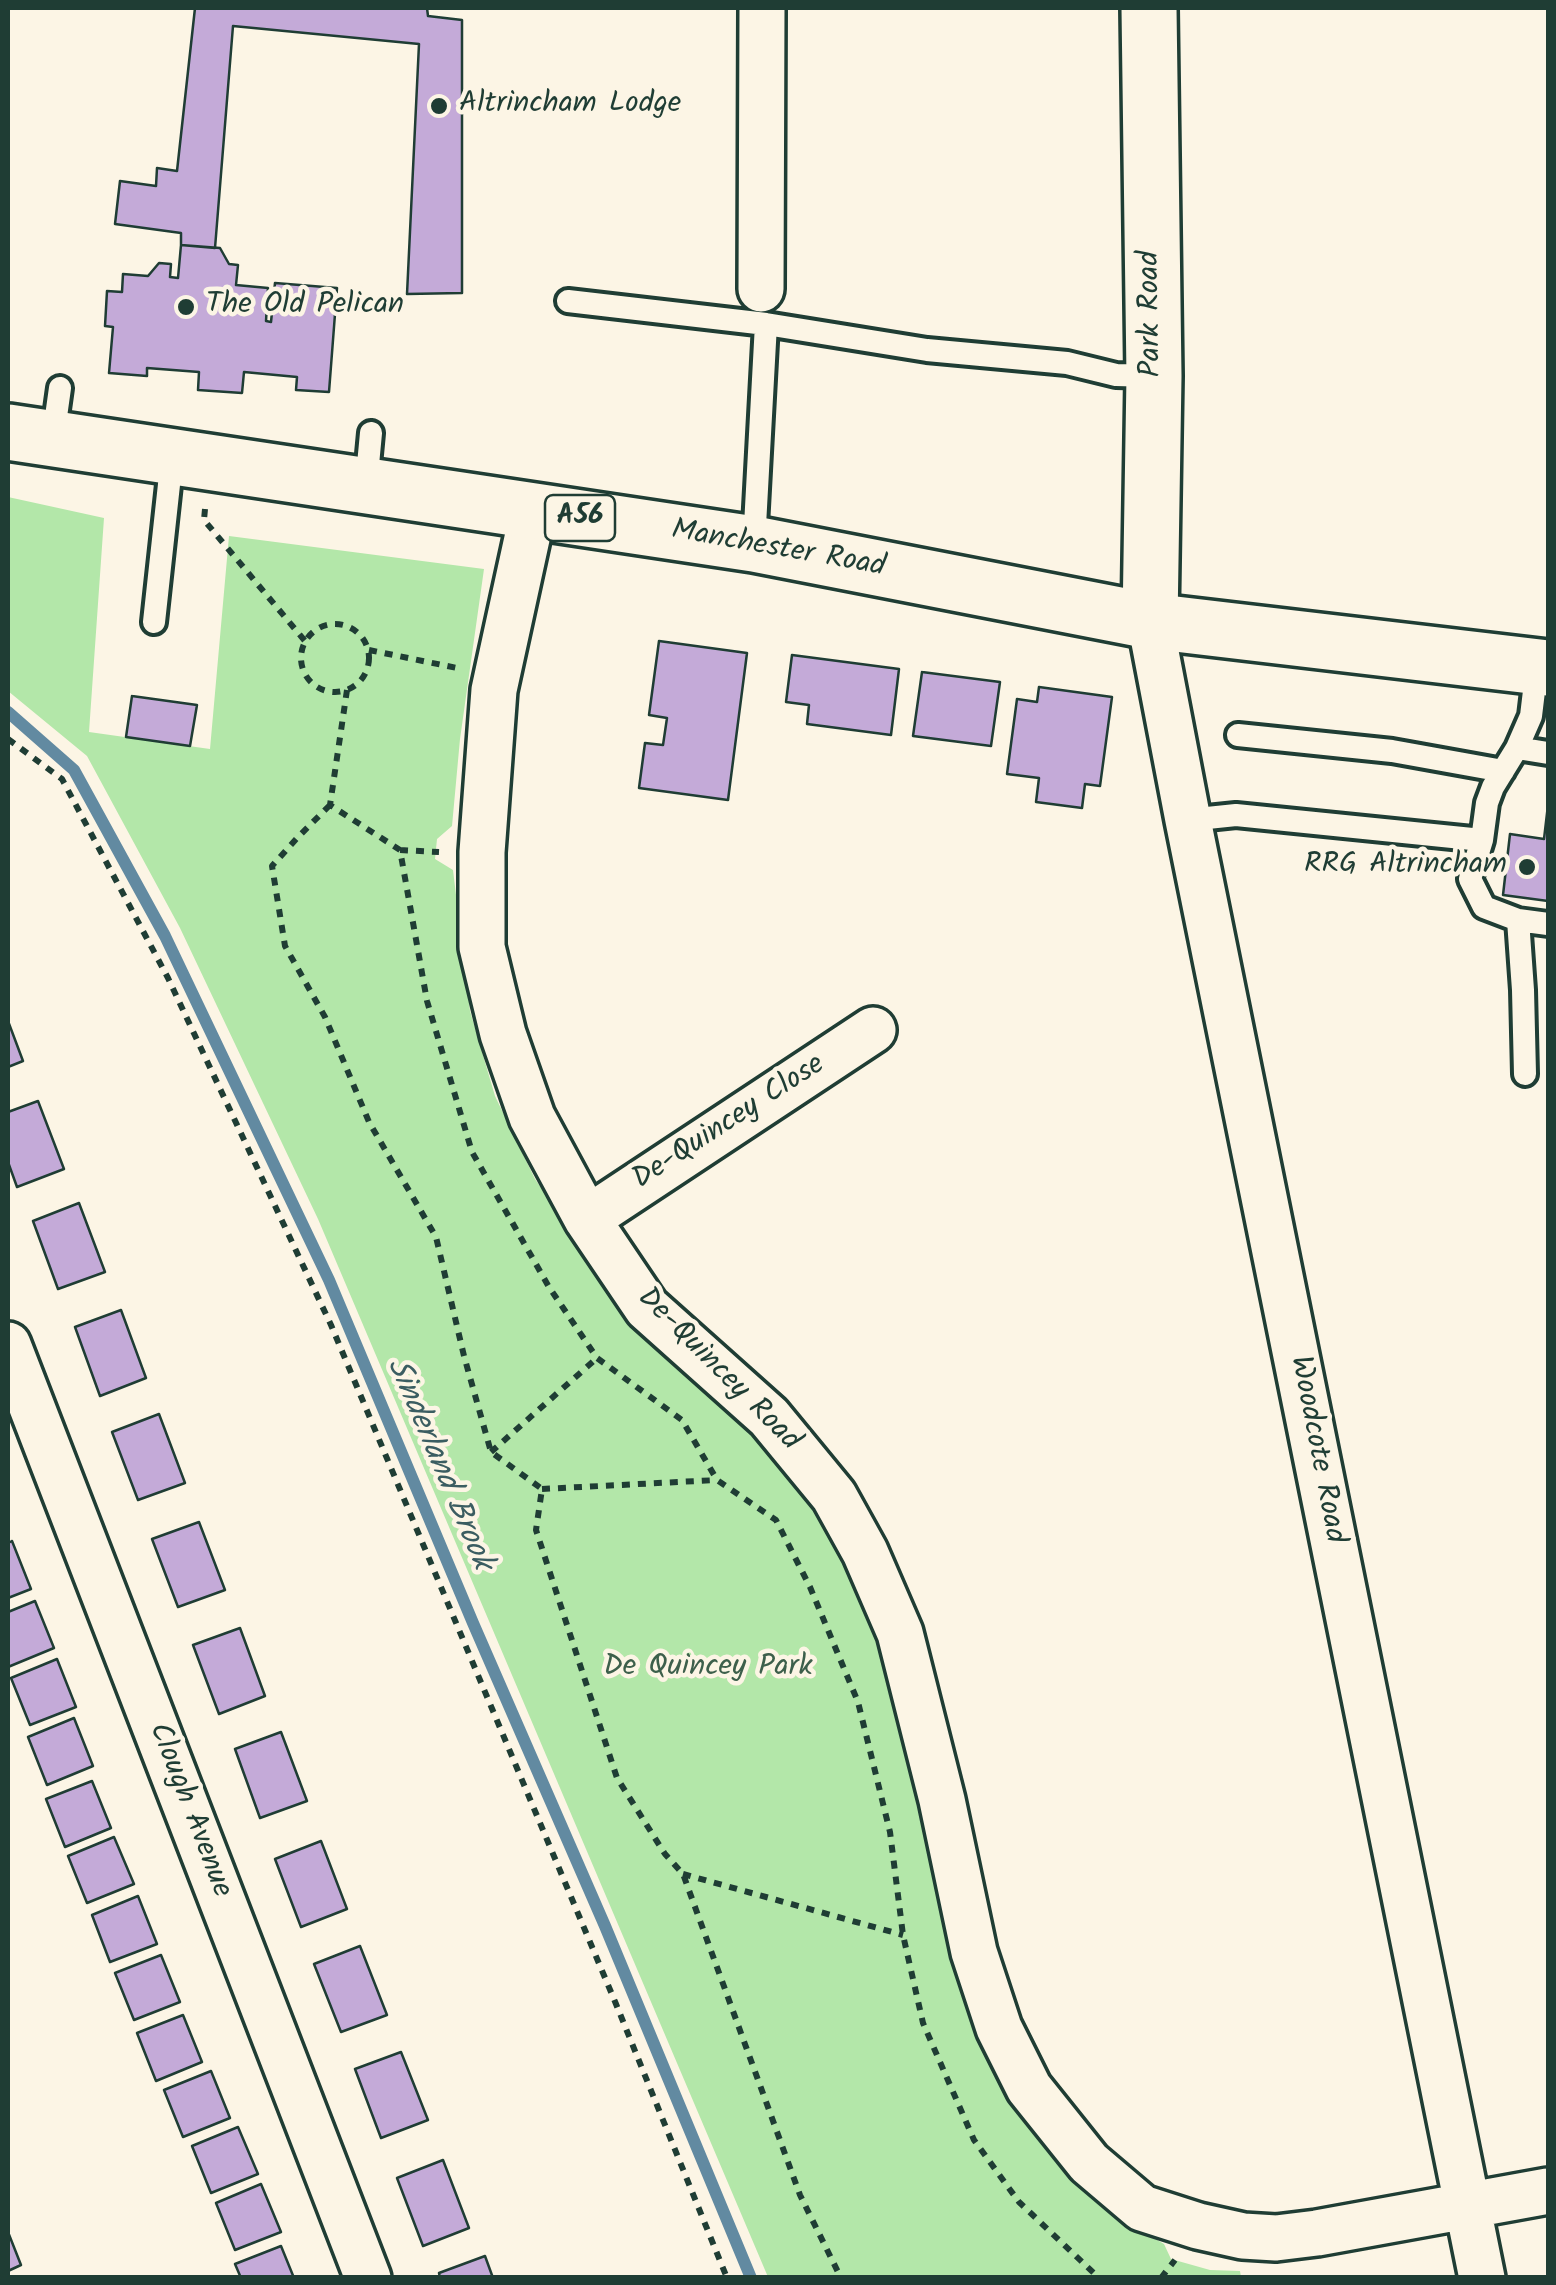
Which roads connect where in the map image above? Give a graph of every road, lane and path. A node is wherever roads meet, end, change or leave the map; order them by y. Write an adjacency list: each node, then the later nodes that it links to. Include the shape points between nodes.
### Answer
1 (762, 8): 4 (street)
2 (1148, 8): 5 (main road, Park Road)
3 (568, 301): 4 (lane)
4 (763, 306): 5 (lane, via 927,350); 11 (lane)
5 (1154, 376): 12 (main road, Park Road)
6 (40, 419): 8 (main road, Manchester Road / A56)
7 (370, 433): 9 (lane)
8 (191, 459): 9 (main road, Manchester Road / A56); 13 (lane); 14 (path, via 204,520)
9 (366, 486): 10 (main road, Manchester Road / A56)
10 (533, 511): 11 (main road, Manchester Road / A56); 17 (street, De-Quincey Road)
11 (754, 544): 12 (main road, Manchester Road / A56)
12 (1150, 621): 16 (main road, Manchester Road / A56); 25 (street, Woodcote Road)
13 (154, 622)
14 (305, 641): 15 (path, via 334,623 356,630); 18 (path, via 305,675 323,690)
15 (369, 650): 17 (path); 18 (path, via 368,670)
16 (1543, 667): 21 (lane)
17 (498, 676): 31 (street, De-Quincey Road, via 482,852 482,946 532,1117)
18 (346, 690): 24 (path)
19 (1238, 735): 23 (lane)
20 (8, 739): 42 (path, via 62,778 168,978 331,1325)
21 (1517, 748): 22 (lane); 23 (lane)
22 (1548, 753)
23 (1502, 771): 26 (lane, via 1487,803)
24 (330, 806): 33 (path, via 400,850 427,1001 472,1152); 34 (path, via 272,866 284,946 325,1017 369,1122 436,1237)
25 (1188, 820): 26 (lane, via 1236,814); 40 (street, Woodcote Road)
26 (1482, 840): 27 (lane, via 1470,879 1484,907)
27 (1518, 920): 28 (lane); 30 (lane)
28 (1548, 924)
29 (873, 1030): 31 (street, De-Quincey Close)
30 (1524, 1074)
31 (587, 1219): 40 (street, De-Quincey Road, via 646,1308 769,1417 834,1496 866,1552 900,1632 974,1952 999,2028 1029,2088 1090,2163 1142,2208 1243,2236 1317,2233)
32 (8, 1345): 41 (street, Clough Avenue)
33 (597, 1358): 34 (path); 35 (path, via 682,1420)
34 (491, 1452): 36 (path)
35 (717, 1480): 36 (path); 38 (path, via 776,1520 858,1702 890,1832)
36 (542, 1489): 37 (path, via 536,1530 617,1778)
37 (684, 1874): 38 (path); 43 (path, via 800,2194)
38 (903, 1935): 44 (path, via 924,2023 974,2140 1020,2202)
39 (1548, 2191): 40 (street, De-Quincey Road)
40 (1468, 2207): 45 (street, Woodcote Road)
41 (368, 2278)
42 (727, 2278)
43 (841, 2278)
44 (1099, 2278)
45 (1482, 2278)

